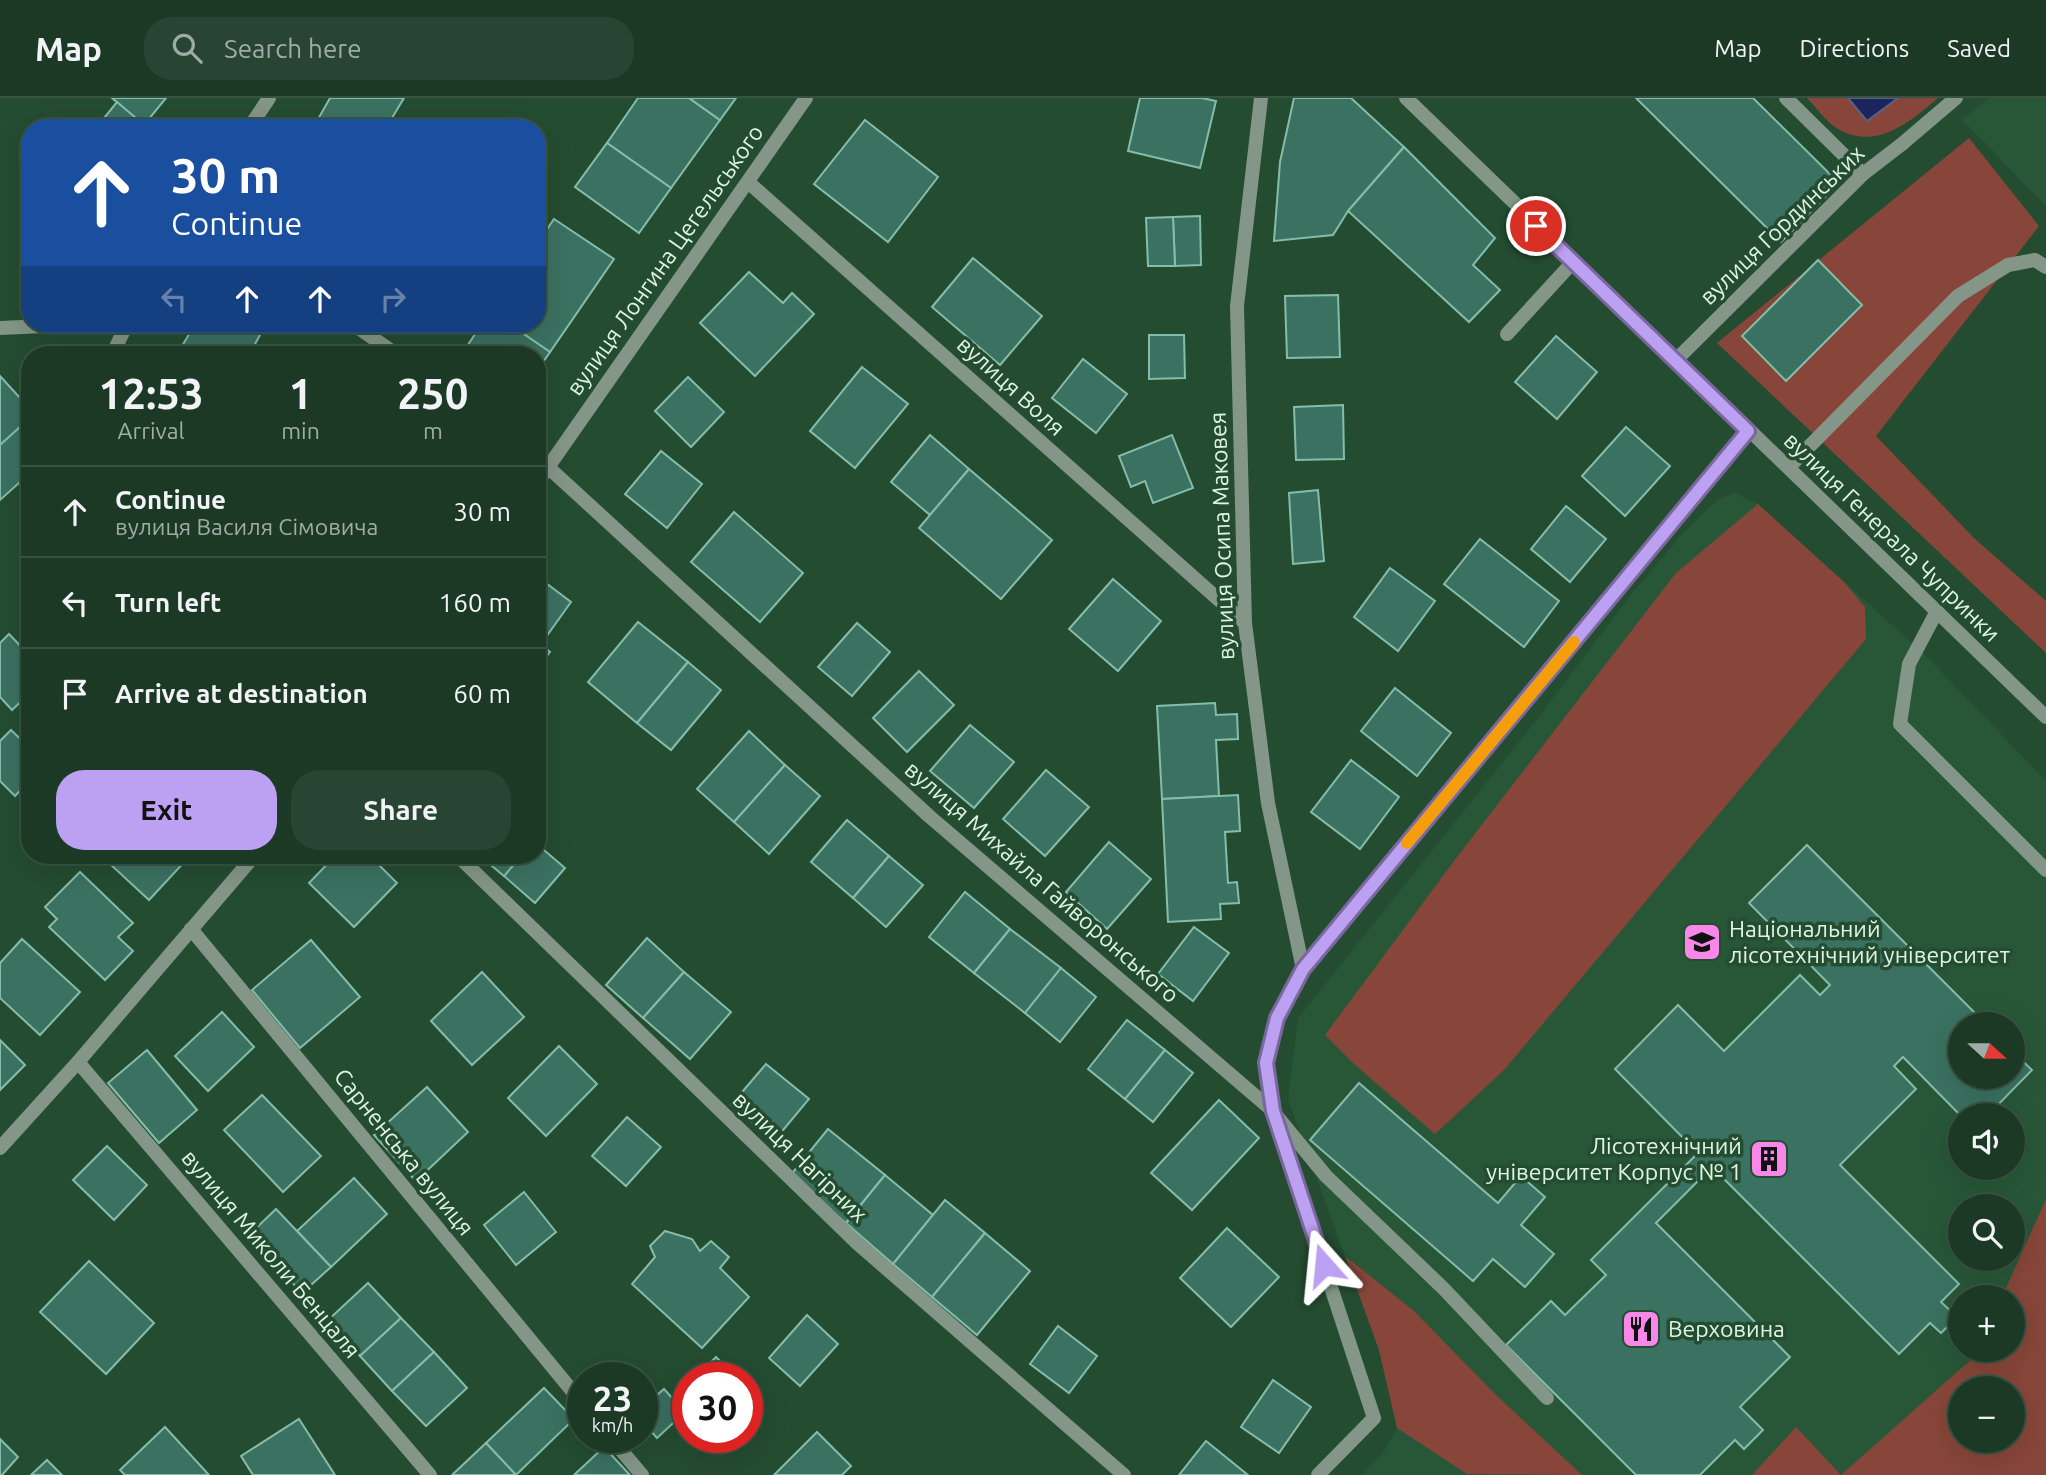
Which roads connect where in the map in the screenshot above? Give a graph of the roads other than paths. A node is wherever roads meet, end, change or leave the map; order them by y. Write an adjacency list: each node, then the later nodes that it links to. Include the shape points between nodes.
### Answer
1 (268, 98): 7 (street)
2 (806, 98): 9 (street, вулиця Лонгина Цегельського)
3 (1261, 98): 23 (street, вулиця Осипа Маковея, via 1237,306)
4 (1406, 98): 10 (street, вулиця Генерала Чупринки)
5 (1786, 98): 8 (street)
6 (1956, 98): 8 (street, вулиця Гординських)
7 (255, 119)
8 (1863, 174): 17 (street, вулиця Гординських)
9 (748, 182): 19 (street, вулиця Лонгина Цегельського); 23 (street, вулиця Воля)
10 (1573, 262): 15 (street); 17 (street, вулиця Генерала Чупринки)
11 (2046, 267): 21 (street, via 2035,260 2008,265 1958,296)
12 (21, 327): 13 (street)
13 (0, 328)
14 (366, 333): 16 (street)
15 (1507, 334)
16 (384, 346)
17 (1675, 361): 18 (street, вулиця Генерала Чупринки)
18 (1748, 431): 21 (street, вулиця Генерала Чупринки); 29 (street)
19 (546, 457)
20 (546, 464): 31 (street, вулиця Михайла Гайворонського, via 929,816)
21 (1789, 467): 22 (street, вулиця Генерала Чупринки)
22 (1937, 611): 24 (street, вулиця Генерала Чупринки); 27 (street, via 1909,664 1900,724)
23 (1245, 623): 29 (street, вулиця Осипа Маковея, via 1268,803)
24 (2046, 716)
25 (247, 864): 28 (street)
26 (466, 864): 38 (street, вулиця Нагірних, via 857,1244)
27 (2046, 870)
28 (191, 929): 30 (street); 33 (street, Сарненська вулиця)
29 (1303, 969): 31 (street, via 1277,1018 1266,1063)
30 (78, 1062): 32 (street); 36 (street, вулиця Миколи Бенцаля)
31 (1273, 1111): 34 (street, вулиця Михайла Гайворонського, via 1326,1176 1444,1289); 39 (street, via 1374,1418)
32 (0, 1149)
33 (567, 1385)
34 (1547, 1398)
35 (623, 1453): 37 (street)
36 (430, 1475)
37 (642, 1475)
38 (1124, 1475)
39 (1318, 1475)

